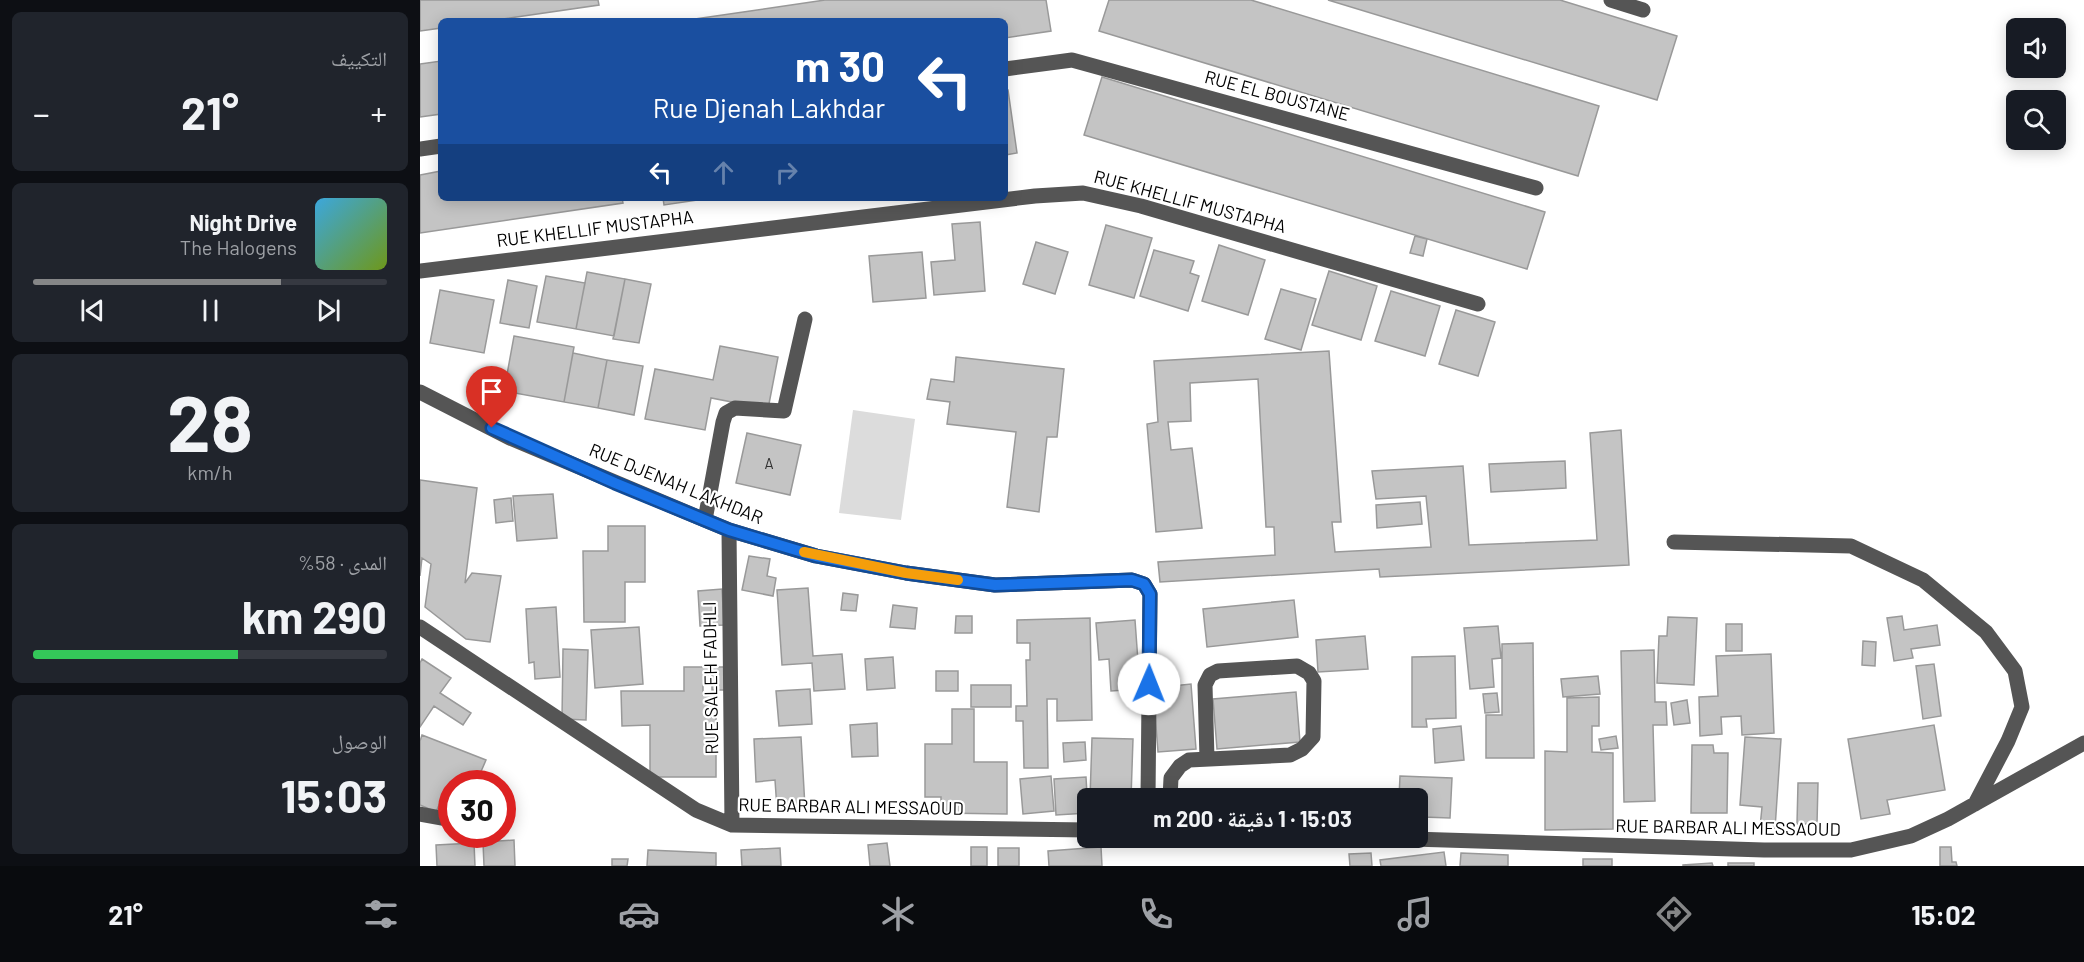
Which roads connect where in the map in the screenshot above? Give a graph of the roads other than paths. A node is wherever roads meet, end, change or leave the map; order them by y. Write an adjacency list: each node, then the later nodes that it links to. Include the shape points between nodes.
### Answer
1 (1611, 0): 2 (street)
2 (1643, 10)
3 (1008, 69): 6 (street, RUE EL BOUSTANE, via 1072,60)
4 (438, 146): 5 (street)
5 (420, 149)
6 (1536, 188)
7 (1008, 199): 10 (street, RUE KHELLIF MUSTAPHA, via 1083,193 1141,206)
8 (990, 201): 9 (street, RUE KHELLIF MUSTAPHA)
9 (420, 271)
10 (1478, 304)
11 (805, 319): 13 (street, via 784,411 735,408 726,413)
12 (420, 392): 13 (street, RUE DJENAH LAKHDAR, via 510,438)
13 (705, 520): 14 (street, RUE DJENAH LAKHDAR)
14 (729, 530): 19 (street, RUE DJENAH LAKHDAR, via 816,556 917,575 995,585 1132,580 1144,584 1150,594); 24 (street, RUE SALEH FADHLI)
15 (1674, 542): 21 (street, via 1851,546 1923,580 1986,632 2015,671 2022,707)
16 (420, 627): 24 (street, RUE BARBAR ALI MESSAOUD, via 696,810)
17 (2084, 743): 21 (street, RUE BARBAR ALI MESSAOUD)
18 (1207, 759): 18 (street, via 1290,755 1302,749 1313,737 1314,681 1309,673 1298,666 1218,671 1210,675 1205,685); 20 (street, via 1189,760 1180,766 1171,778)
19 (1148, 788)
20 (1170, 788)
21 (1975, 804): 26 (street, RUE BARBAR ALI MESSAOUD, via 1911,836 1851,849)
22 (420, 814): 23 (street)
23 (438, 817)
24 (732, 825): 25 (street, RUE BARBAR ALI MESSAOUD)
25 (1077, 830)
26 (1428, 840)

